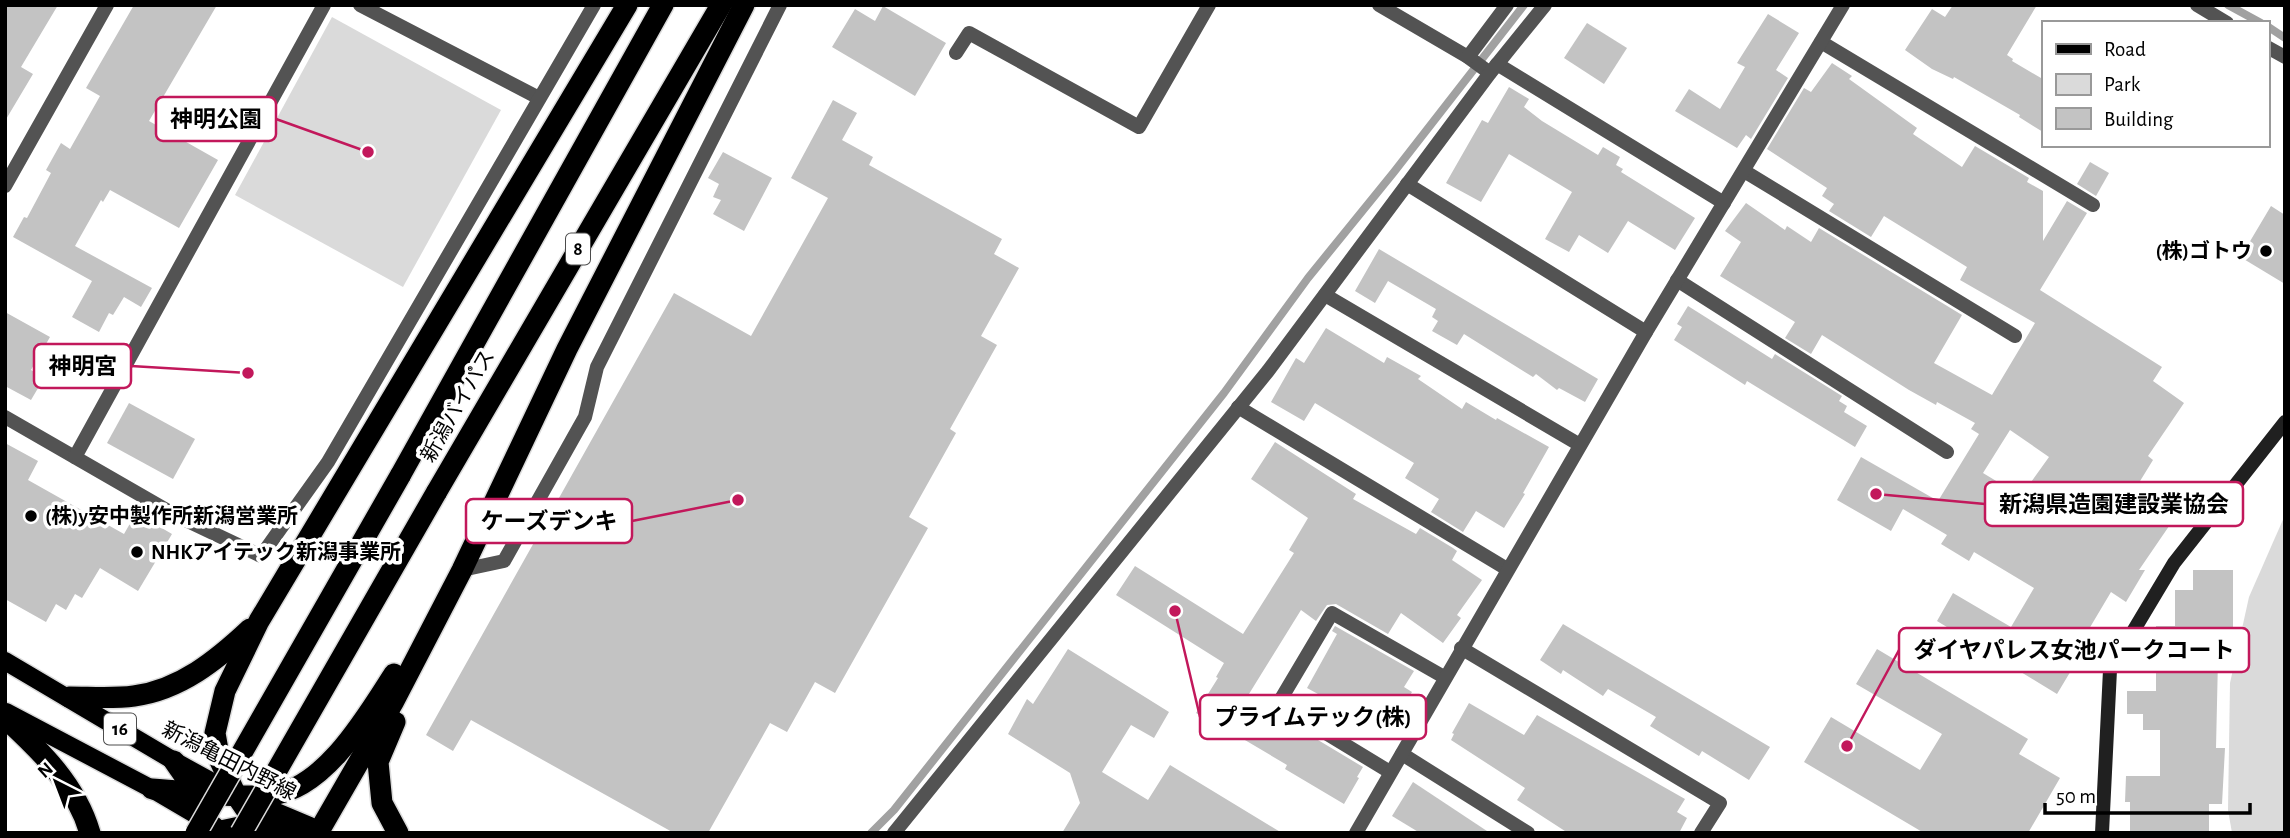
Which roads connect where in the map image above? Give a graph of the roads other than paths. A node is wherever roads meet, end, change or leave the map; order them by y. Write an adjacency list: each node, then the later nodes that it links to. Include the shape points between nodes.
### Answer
1 (107, 5): 26 (street)
2 (324, 5): 38 (street)
3 (360, 5): 23 (street)
4 (594, 5): 23 (street)
5 (627, 5): 41 (highway)
6 (663, 5): 57 (highway, 新潟バイパス / 8, bridge)
7 (721, 5): 54 (highway, 新潟バイパス / 8, bridge)
8 (744, 5): 40 (highway, via 567,349)
9 (780, 5): 40 (street, via 597,367 585,417 504,561)
10 (1209, 5): 19 (street, via 1139,127 970,33)
11 (1379, 5): 20 (street)
12 (1507, 5): 20 (street)
13 (1545, 5): 22 (street)
14 (1843, 5): 17 (street)
15 (2197, 5): 16 (street)
16 (2224, 21)
17 (1821, 42): 24 (street); 28 (street)
18 (2269, 48): 21 (street)
19 (956, 53)
20 (1468, 57): 22 (street)
21 (2285, 57)
22 (1493, 69): 25 (street); 27 (street)
23 (539, 98): 38 (street, via 328,463 261,556 177,516)
24 (1744, 171): 27 (street); 32 (street)
25 (1407, 184): 30 (street); 31 (street)
26 (5, 186)
27 (1724, 203): 29 (street)
28 (2093, 205)
29 (1678, 280): 31 (street); 37 (street)
30 (1325, 295): 33 (street); 36 (street)
31 (1646, 332): 36 (street)
32 (2015, 336)
33 (1238, 407): 39 (street); 59 (street)
34 (5, 417): 38 (street)
35 (2285, 422): 63 (street, via 2174,563 2110,670)
36 (1580, 445): 39 (street)
37 (1947, 452)
38 (75, 457)
39 (1507, 569): 42 (street)
40 (462, 570): 53 (highway, via 353,738 304,785 272,795); 55 (highway); 58 (highway, via 378,762 382,803)
41 (259, 621): 45 (highway, via 220,657 175,685 134,696); 53 (highway, via 225,691 215,733 220,761)
42 (1461, 648): 44 (street); 62 (street, via 1720,803)
43 (5, 661): 45 (main road, 新潟亀田内野線 / 16)
44 (1444, 677): 48 (street); 50 (street, via 1332,613 1278,704)
45 (69, 697): 49 (main road, 新潟亀田内野線 / 16)
46 (5, 712): 51 (main road, 16)
47 (5, 718): 56 (highway, via 64,777)
48 (1402, 754): 50 (street); 61 (street)
49 (174, 761): 52 (highway); 53 (main road, 新潟亀田内野線 / 16)
50 (1390, 772): 60 (street)
51 (152, 789): 52 (highway); 54 (main road, 16)
52 (196, 792): 53 (highway); 54 (highway)
53 (236, 795): 54 (highway); 55 (main road, 新潟亀田内野線 / 16)
54 (234, 831): 55 (highway)
55 (321, 832)
56 (90, 833)
57 (196, 833)
58 (398, 833)
59 (894, 833)
60 (1356, 833)
61 (1528, 833)
62 (1701, 833)
63 (2102, 833)

